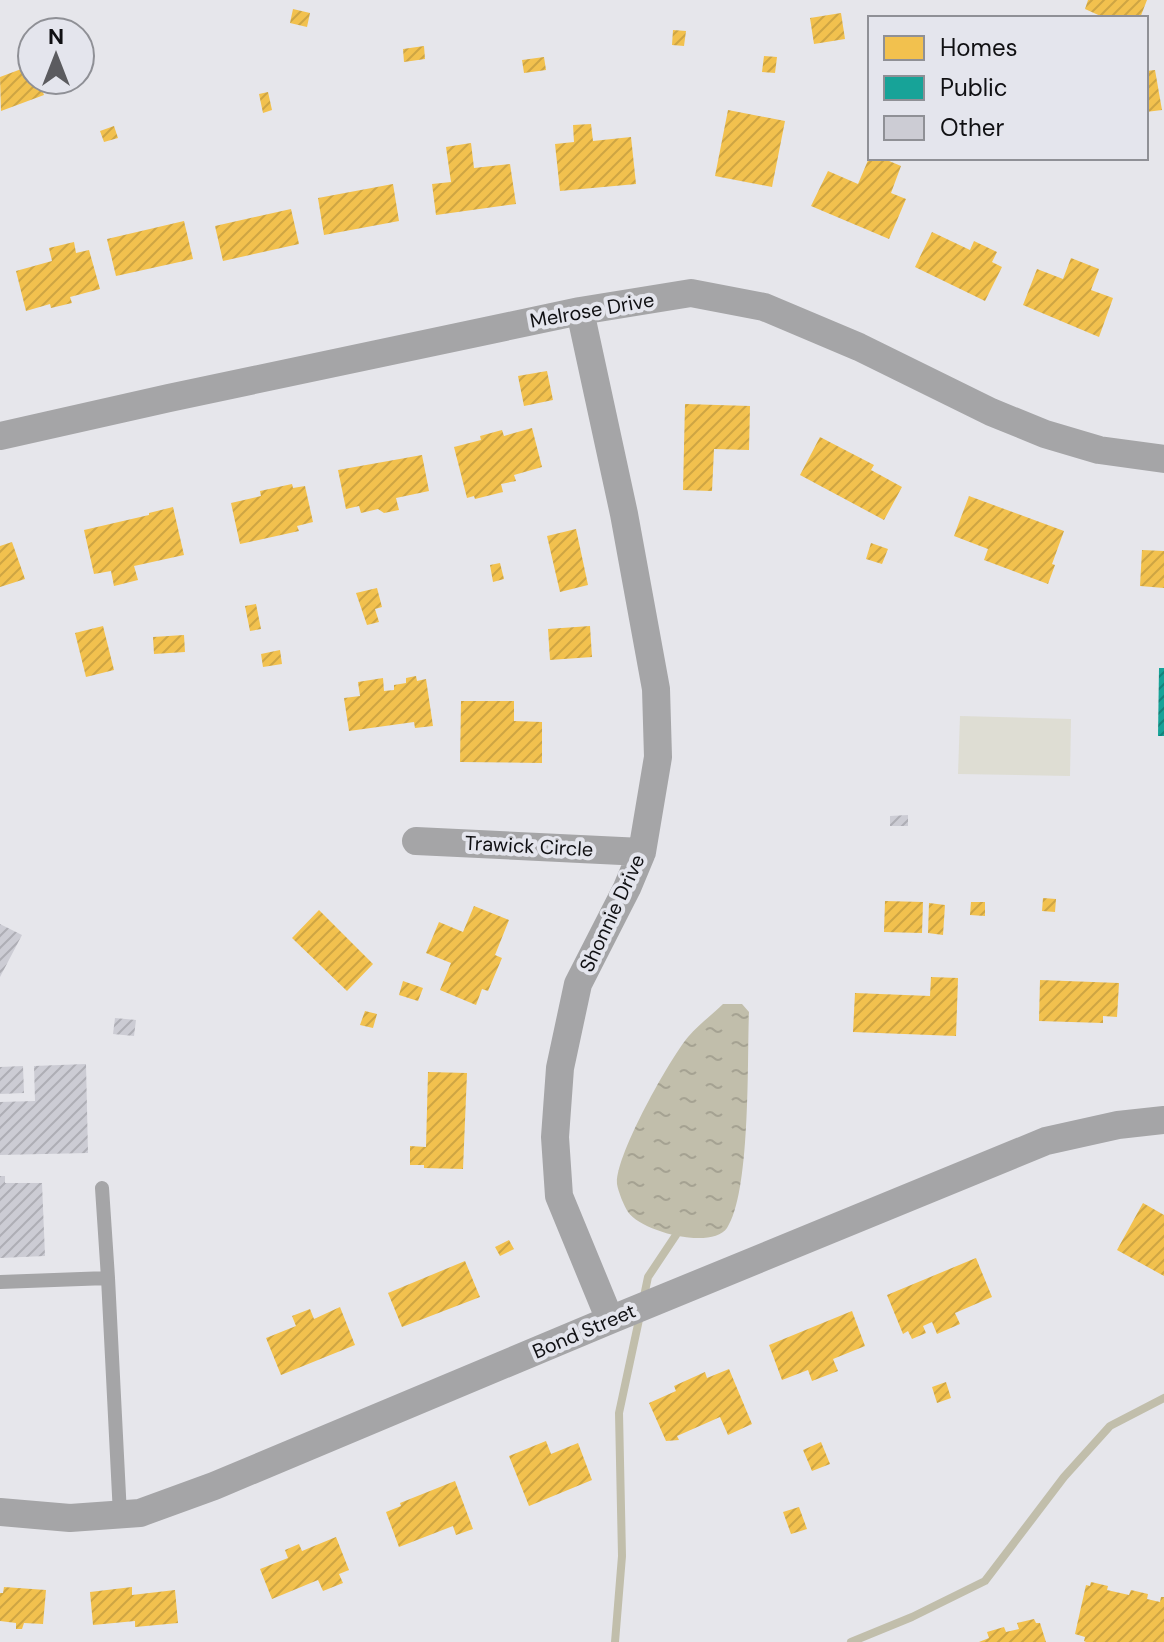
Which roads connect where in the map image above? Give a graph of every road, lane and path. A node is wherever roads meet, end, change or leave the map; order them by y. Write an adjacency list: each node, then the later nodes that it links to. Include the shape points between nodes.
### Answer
1 (580, 311): 2 (street, Melrose Drive); 3 (street, Melrose Drive, via 691,293 764,307 1045,434 1099,450); 5 (street, Shonnie Drive, via 656,689 658,757)
2 (0, 436)
3 (1164, 459)
4 (416, 841): 5 (street, Trawick Circle)
5 (642, 852): 10 (street, Shonnie Drive, via 578,984 560,1068 555,1137 559,1196)
6 (1164, 1120): 10 (street, Bond Street, via 1046,1141)
7 (102, 1188): 8 (lane)
8 (108, 1278): 9 (lane); 12 (lane)
9 (0, 1282)
10 (610, 1320): 12 (street, Bond Street, via 214,1486)
11 (0, 1512): 12 (street, Bond Street, via 70,1518)
12 (120, 1515)

